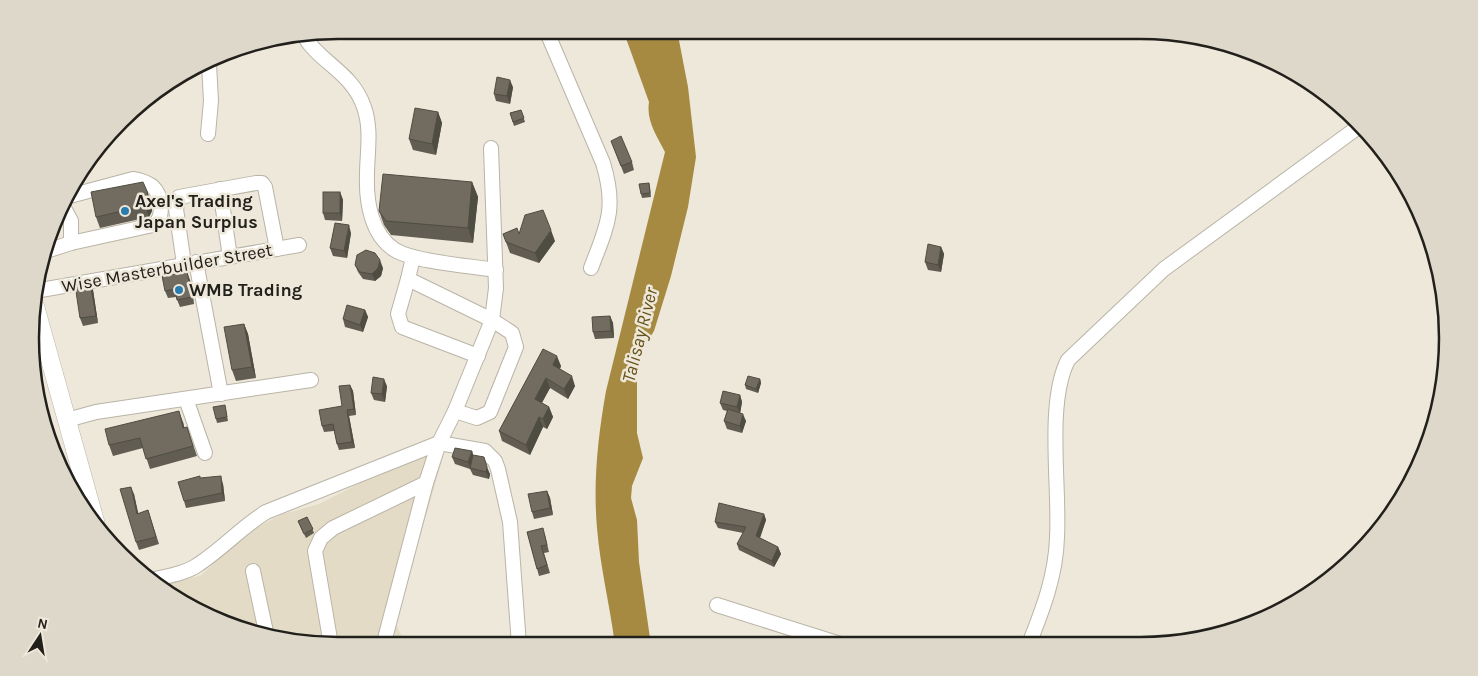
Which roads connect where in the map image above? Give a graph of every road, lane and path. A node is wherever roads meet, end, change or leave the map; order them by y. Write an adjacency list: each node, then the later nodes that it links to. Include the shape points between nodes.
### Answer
1 (550, 39): 17 (street, via 610,185 610,218)
2 (308, 40): 15 (street, via 352,84 364,107 368,124 367,195 372,219 388,245)
3 (209, 68): 5 (street)
4 (1355, 129): 41 (street, via 1164,269 1068,360 1061,374 1056,408 1058,538 1055,562)
5 (208, 134)
6 (491, 148): 18 (street)
7 (220, 189): 13 (street, via 256,183 264,185); 14 (street); 16 (street, via 182,196 177,200)
8 (76, 195): 10 (street, via 133,180 142,181 158,194 161,214 153,225)
9 (67, 213): 10 (street, via 71,221)
10 (71, 243): 12 (street)
11 (299, 245): 13 (street, Wise Masterbuilder Street)
12 (53, 249)
13 (277, 249): 14 (street, Wise Masterbuilder Street)
14 (230, 257): 16 (street, Wise Masterbuilder Street)
15 (413, 257): 18 (street); 19 (street)
16 (190, 263): 20 (street, Wise Masterbuilder Street); 25 (street)
17 (591, 268)
18 (496, 270): 21 (street)
19 (408, 279): 21 (street); 23 (street, via 398,314 402,327)
20 (43, 290)
21 (492, 320): 23 (street); 27 (street, via 512,333 516,347 490,412 476,418)
22 (39, 323): 28 (main road)
23 (478, 356): 27 (street)
24 (311, 380): 25 (street)
25 (221, 394): 26 (street)
26 (186, 399): 28 (street, via 96,412); 30 (street)
27 (455, 411): 29 (street)
28 (67, 420): 32 (main road)
29 (439, 442): 31 (street); 34 (street, via 266,512 198,565); 39 (street, via 485,451 495,461 510,522)
30 (205, 453)
31 (426, 483): 37 (street, via 333,528 321,538 315,551); 38 (street)
32 (89, 505)
33 (253, 571): 36 (street)
34 (160, 578)
35 (717, 605): 40 (street)
36 (265, 628)
37 (330, 637)
38 (385, 637)
39 (518, 637)
40 (818, 637)
41 (1032, 637)

